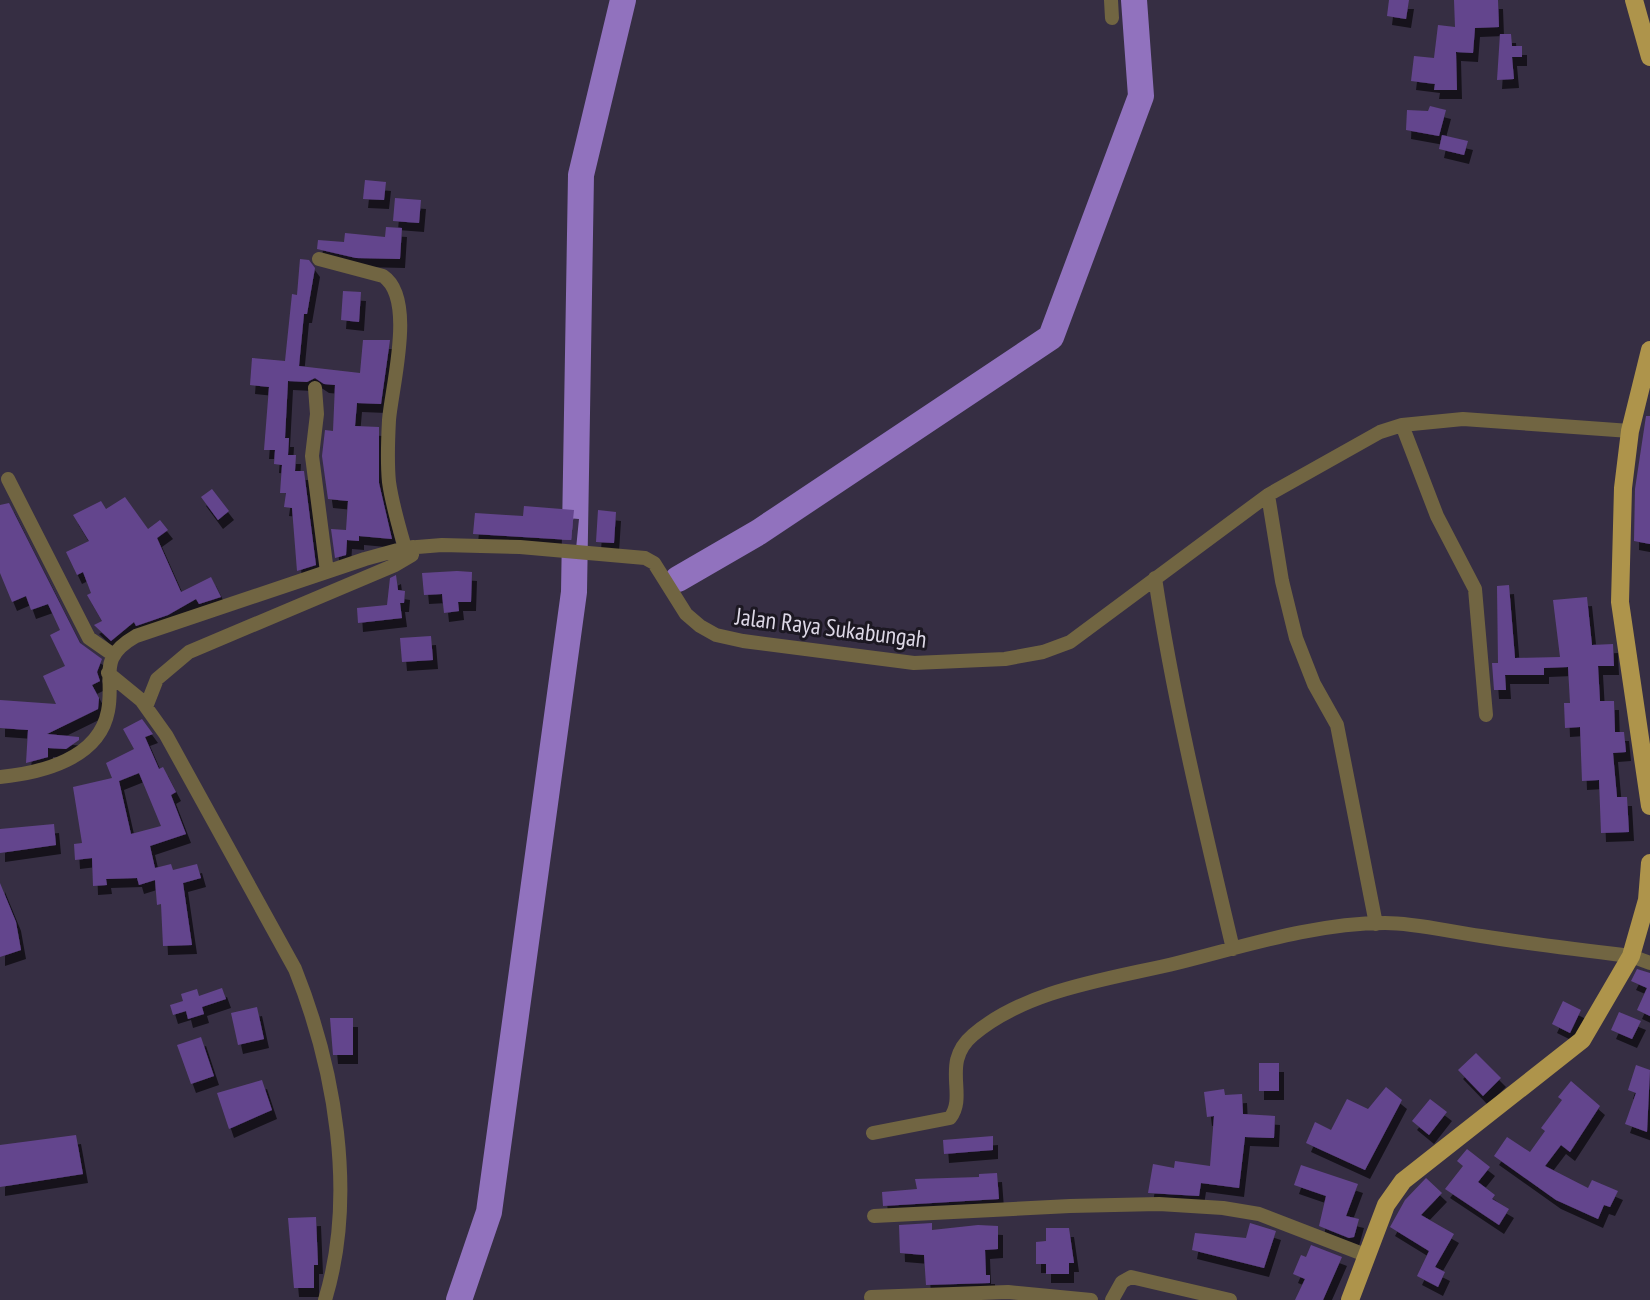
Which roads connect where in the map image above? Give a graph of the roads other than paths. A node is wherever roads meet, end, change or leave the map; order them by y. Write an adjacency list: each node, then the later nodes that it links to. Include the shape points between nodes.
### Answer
1 (1111, 0): 3 (street)
2 (1634, 0): 4 (main road)
3 (1112, 18)
4 (1650, 57)
5 (319, 259): 12 (street, via 383,276 397,294 389,481)
6 (1650, 350): 9 (main road)
7 (315, 388): 13 (street, via 312,456)
8 (1402, 425): 9 (street, Jalan Raya Sukabungah, via 1463,419); 11 (street, Jalan Raya Sukabungah); 18 (street, via 1437,516 1475,589)
9 (1630, 431): 20 (main road, via 1620,602)
10 (8, 479): 15 (street, via 89,638)
11 (1268, 495): 14 (street, Jalan Raya Sukabungah); 23 (street, via 1296,638 1337,725)
12 (409, 548): 13 (street, Jalan Raya Sukabungah); 14 (street, Jalan Raya Sukabungah, via 520,547 625,555 654,563 686,614 716,635 914,663 1005,659 1059,647); 17 (street, via 412,555 395,565 189,652 157,679)
13 (327, 572): 15 (street, Jalan Raya Sukabungah, via 136,636)
14 (1155, 578): 24 (street, via 1171,685)
15 (112, 654): 16 (street)
16 (108, 673): 17 (street); 19 (street, via 106,719 92,742 58,765)
17 (146, 707): 31 (street, via 295,969 316,1025 339,1173 340,1216)
18 (1486, 715)
19 (0, 777)
20 (1650, 791): 21 (main road)
21 (1650, 806)
22 (1650, 863): 25 (main road, via 1647,900)
23 (1376, 924): 24 (street, via 1340,926); 25 (street)
24 (1233, 949): 27 (street, via 1024,1005 972,1036 959,1051 950,1118)
25 (1631, 956): 26 (street); 29 (main road, via 1582,1040 1403,1181 1386,1205)
26 (1650, 963)
27 (873, 1133)
28 (874, 1216): 29 (street, via 1070,1206 1223,1208 1259,1214)
29 (1368, 1256): 35 (main road)
30 (871, 1297): 32 (street, via 1000,1292)
31 (325, 1300)
32 (1091, 1300)
33 (1112, 1300): 34 (street, via 1131,1277)
34 (1230, 1300)
35 (1350, 1300)

